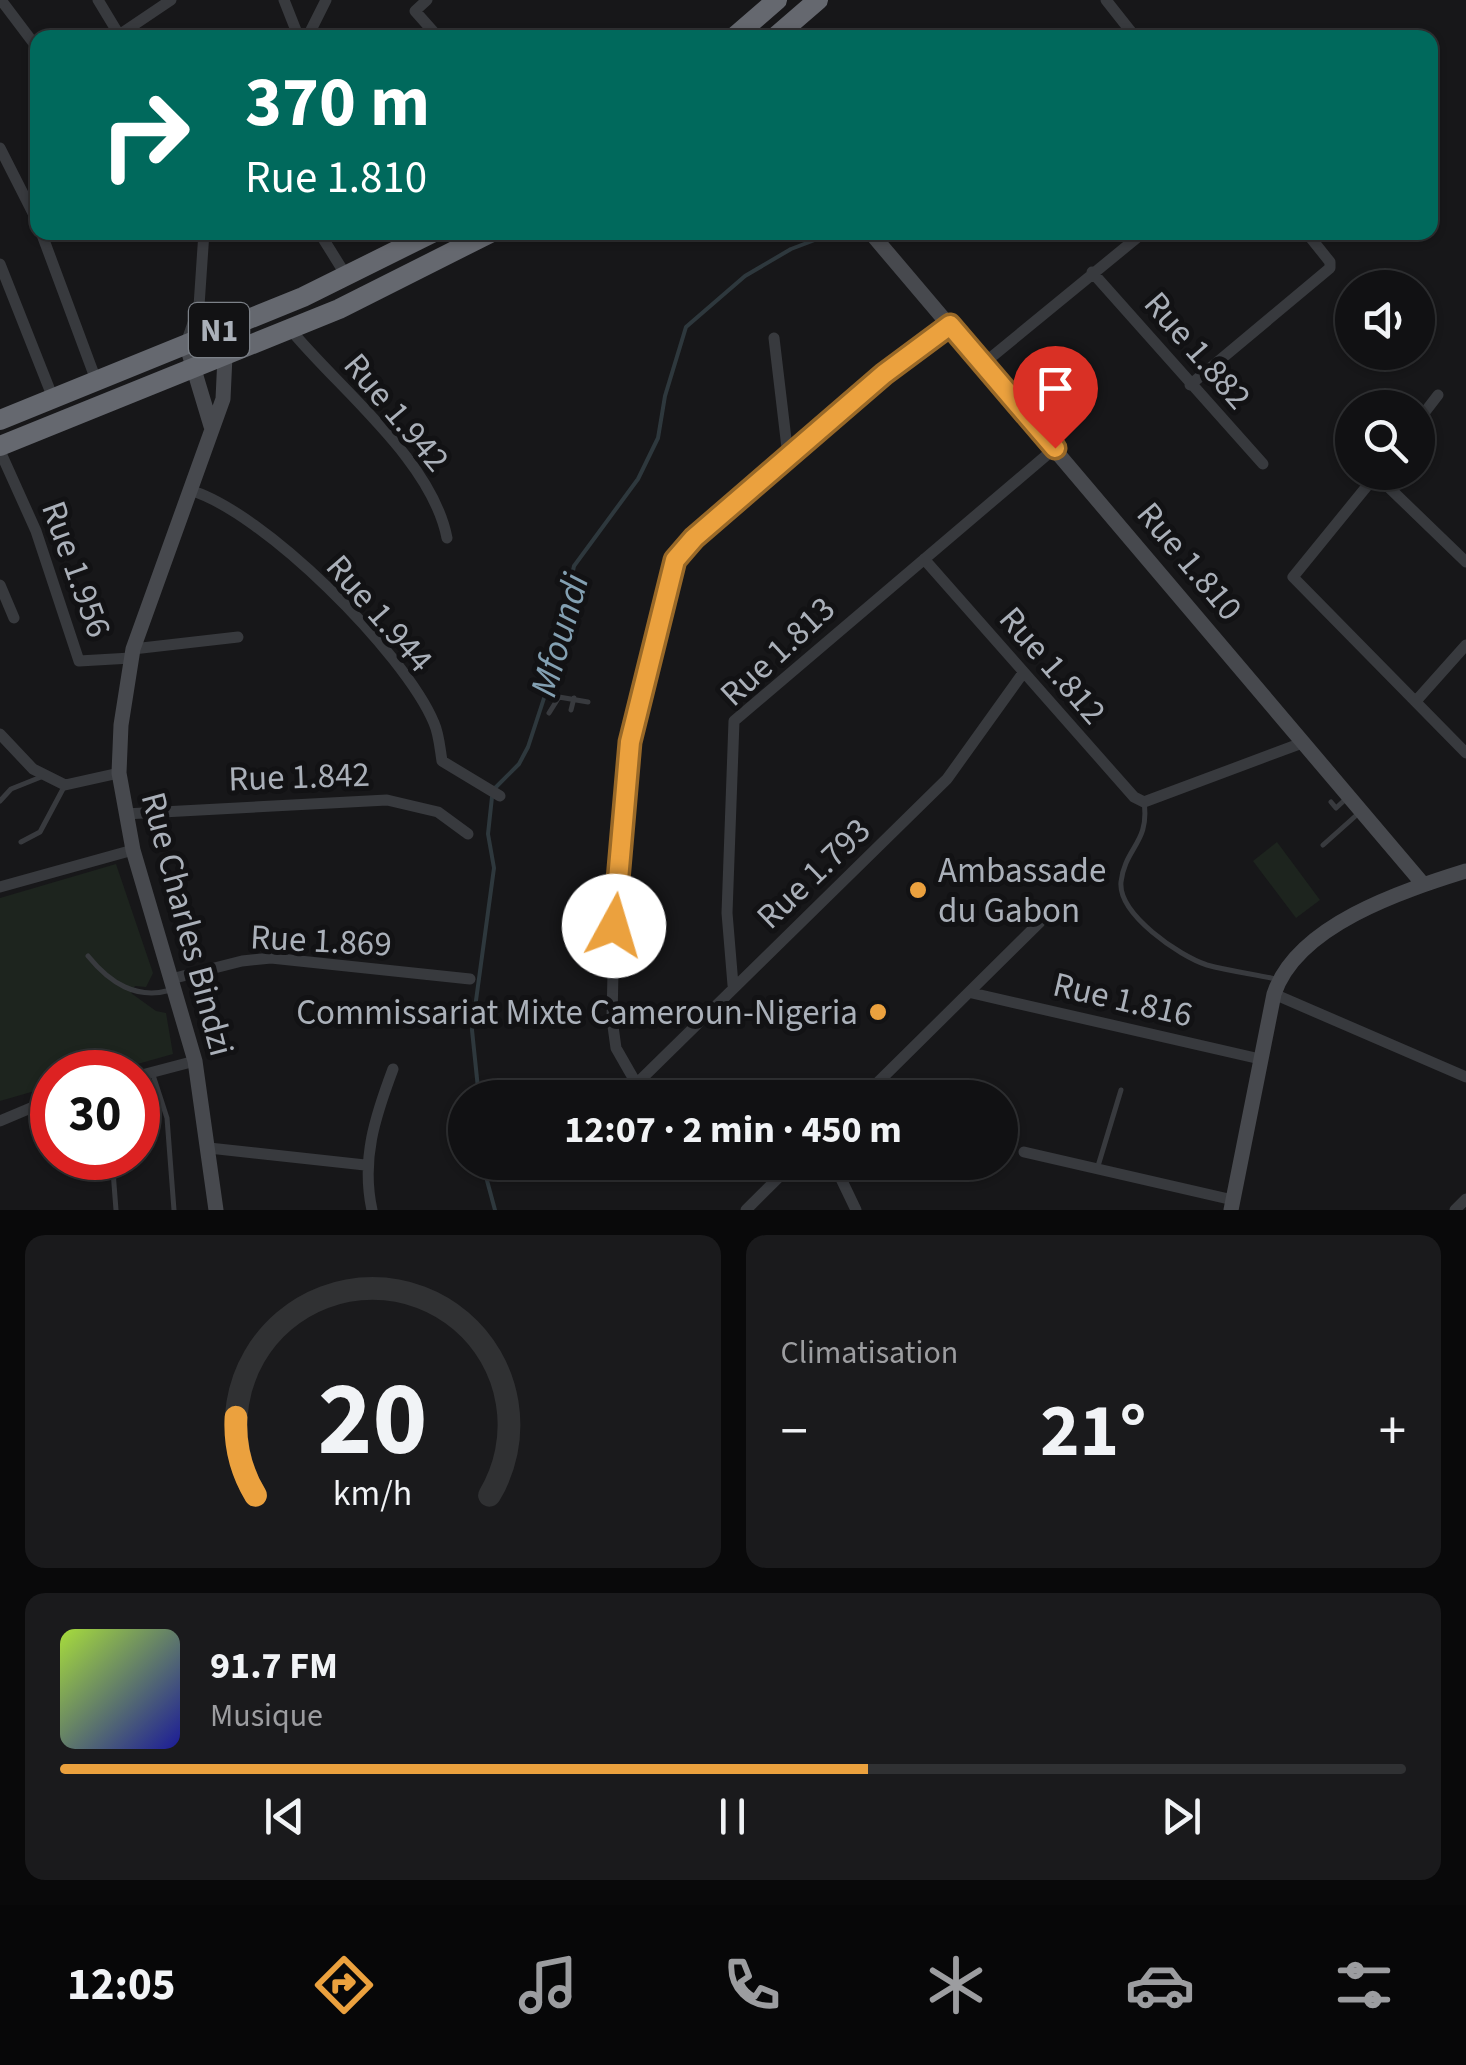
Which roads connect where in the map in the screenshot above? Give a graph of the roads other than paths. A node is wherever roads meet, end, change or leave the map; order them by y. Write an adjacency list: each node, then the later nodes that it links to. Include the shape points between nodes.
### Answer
1 (1, 0): 18 (street)
2 (98, 0): 10 (street)
3 (170, 0): 11 (street)
4 (284, 0): 12 (street)
5 (326, 0): 13 (street)
6 (427, 0): 14 (street, via 414,10)
7 (777, 0): 15 (highway)
8 (818, 0): 16 (highway)
9 (1106, 0): 17 (street)
10 (116, 30)
11 (128, 30)
12 (295, 30)
13 (310, 30)
14 (432, 30)
15 (742, 30)
16 (783, 30)
17 (1130, 30)
18 (30, 38)
19 (0, 148): 20 (street)
20 (30, 207)
21 (44, 240): 41 (street)
22 (205, 240): 32 (street)
23 (324, 240): 31 (street)
24 (419, 240): 31 (highway, N1)
25 (475, 240): 34 (highway, N1)
26 (876, 240): 33 (street, Rue 1.810)
27 (1134, 240): 30 (street)
28 (1312, 240): 42 (street, via 1330,268)
29 (0, 264): 44 (street)
30 (1092, 272): 39 (street); 42 (street, Rue 1.882)
31 (347, 277): 35 (highway, N1)
32 (200, 306): 35 (street, Rue Charles Bindzi); 37 (street)
33 (950, 325): 39 (street, Rue 1.810); 50 (street)
34 (290, 329): 38 (highway, N1); 55 (street, Rue 1.942, via 433,498)
35 (219, 330): 37 (highway, N1); 38 (street, Rue Charles Bindzi)
36 (774, 338): 50 (street)
37 (186, 344): 40 (street); 41 (highway, N1)
38 (226, 356): 40 (highway, N1); 47 (street, Rue Charles Bindzi, via 222,399)
39 (983, 364): 49 (street, Rue 1.810)
40 (193, 370): 47 (street); 48 (highway, N1)
41 (96, 380): 44 (highway, N1)
42 (1190, 385): 51 (street, Rue 1.882)
43 (1438, 395): 45 (street)
44 (53, 398): 46 (highway, N1)
45 (1435, 399)
46 (0, 420)
47 (211, 426): 52 (street, Rue Charles Bindzi)
48 (0, 448): 62 (street, Rue 1.956, via 79,660)
49 (1055, 448): 56 (street, Rue 1.813); 70 (street, Rue 1.810)
50 (788, 456): 101 (street, via 675,560 660,614 630,742 613,944 616,1048)
51 (1262, 464)
52 (189, 490): 62 (street, Rue Charles Bindzi); 76 (street, Rue 1.944, via 216,498 295,557 390,654 435,724 442,761)
53 (1364, 490): 65 (street, via 1293,577)
54 (1393, 490): 57 (street)
55 (446, 538)
56 (924, 559): 63 (street, Rue 1.812); 93 (street, Rue 1.813, via 734,721 727,913)
57 (1466, 562)
58 (0, 585): 59 (street)
59 (14, 618)
60 (238, 637): 62 (street)
61 (1466, 645): 65 (street)
62 (132, 654): 72 (street, Rue Charles Bindzi)
63 (1023, 673): 78 (street, Rue 1.812); 93 (street, Rue 1.793, via 947,779)
64 (574, 698): 66 (lane); 67 (lane); 68 (lane, via 557,698)
65 (1416, 701): 71 (street)
66 (588, 702)
67 (570, 710)
68 (549, 713)
69 (0, 734): 73 (street)
70 (1302, 743): 75 (street, Rue 1.810); 78 (street)
71 (1466, 753)
72 (119, 773): 74 (street); 81 (street, Rue Charles Bindzi)
73 (44, 776): 74 (street); 77 (lane)
74 (65, 785): 83 (lane, via 40,832)
75 (1351, 795): 79 (lane, via 1336,808); 80 (street, Rue 1.810)
76 (500, 796)
77 (0, 800)
78 (1144, 802): 94 (lane, via 1144,838 1125,862 1120,886 1127,908 1203,964)
79 (1330, 802)
80 (1362, 810): 84 (lane); 87 (street, Rue 1.810)
81 (125, 814): 82 (street, Rue 1.842, via 388,800 438,812); 85 (street, Rue Charles Bindzi)
82 (468, 834)
83 (21, 842)
84 (1323, 846)
85 (133, 850): 88 (street); 92 (street, Rue Charles Bindzi)
86 (1466, 871): 87 (street)
87 (1423, 884): 94 (street, via 1328,929 1288,964)
88 (0, 887)
89 (1040, 922): 95 (street)
90 (88, 956): 92 (lane, via 118,985 154,994)
91 (470, 979): 92 (street, Rue 1.869, via 271,958 242,960)
92 (173, 984): 97 (street, Rue Charles Bindzi)
93 (733, 986): 102 (street, Rue 1.793)
94 (1277, 987): 96 (street); 100 (street)
95 (972, 993): 96 (street, Rue 1.816); 103 (street)
96 (1260, 1059): 116 (street)
97 (194, 1060): 99 (street); 108 (street, Rue Charles Bindzi)
98 (393, 1069): 110 (street)
99 (160, 1070)
100 (1466, 1078)
101 (635, 1080)
102 (638, 1080)
103 (881, 1080)
104 (1121, 1090): 111 (lane)
105 (160, 1097): 118 (lane)
106 (30, 1108): 107 (street)
107 (0, 1120)
108 (210, 1148): 110 (street); 119 (street, Rue Charles Bindzi)
109 (1024, 1152): 111 (street)
110 (365, 1165): 120 (street)
111 (1097, 1168): 116 (street)
112 (114, 1180): 117 (lane)
113 (776, 1180): 121 (street)
114 (842, 1180): 122 (street)
115 (1466, 1199): 123 (street)
116 (1232, 1205)
117 (116, 1210)
118 (174, 1210)
119 (216, 1210)
120 (372, 1210)
121 (746, 1210)
122 (856, 1210)
123 (1455, 1210)

